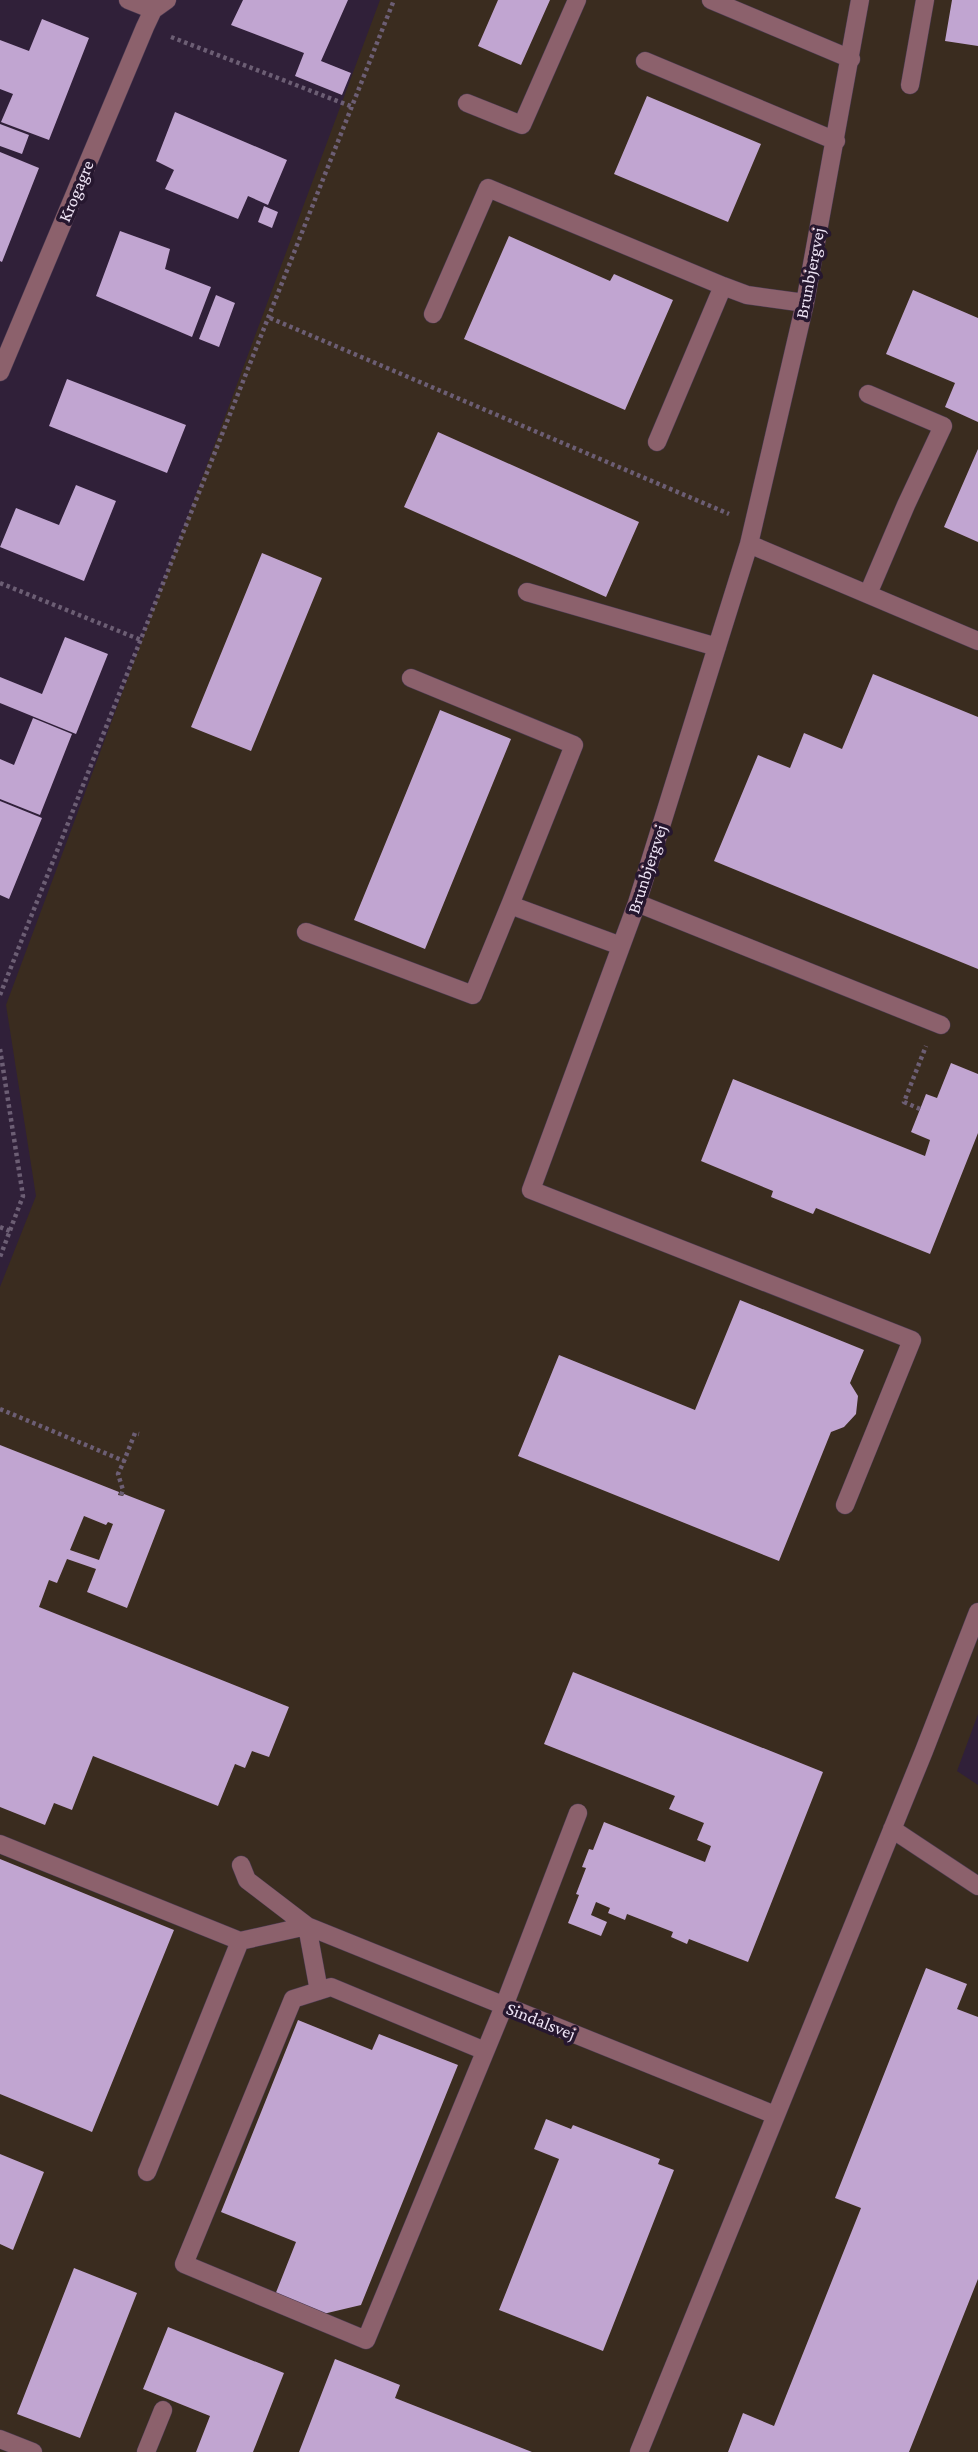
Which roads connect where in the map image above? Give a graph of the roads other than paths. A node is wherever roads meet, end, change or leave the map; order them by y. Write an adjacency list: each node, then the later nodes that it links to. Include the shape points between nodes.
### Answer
1 (128, 0): 6 (street, Krogagre)
2 (577, 0): 10 (street, via 522,125)
3 (711, 0): 7 (street)
4 (860, 0): 7 (street, Brunbjergvej)
5 (925, 0): 9 (street)
6 (160, 5): 15 (street, Krogagre, via 145,27)
7 (851, 59): 11 (street, Brunbjergvej)
8 (645, 61): 11 (street)
9 (910, 85)
10 (467, 103)
11 (835, 141): 13 (street, Brunbjergvej)
12 (723, 286): 13 (street, via 747,295); 14 (street, via 488,188); 17 (street)
13 (805, 303): 18 (street, Brunbjergvej)
14 (433, 314)
15 (0, 372)
16 (868, 394): 20 (street, via 943,426)
17 (657, 442)
18 (749, 544): 20 (street); 22 (street, Brunbjergvej)
19 (527, 592): 22 (street)
20 (868, 594): 21 (street)
21 (978, 641)
22 (717, 647): 24 (street, Brunbjergvej)
23 (411, 678): 25 (street, via 574,745)
24 (637, 903): 27 (street, Brunbjergvej); 28 (street)
25 (510, 905): 26 (street, via 473,995); 27 (street)
26 (306, 932)
27 (621, 946): 29 (street, Brunbjergvej, via 531,1190 912,1340)
28 (938, 1024)
29 (845, 1505)
30 (978, 1612): 32 (street)
31 (578, 1813): 39 (street)
32 (892, 1829): 35 (street); 41 (street)
33 (0, 1844): 37 (street)
34 (241, 1865): 36 (street, Sindalsvej, via 247,1880)
35 (978, 1886)
36 (306, 1926): 37 (street); 38 (street); 39 (street, Sindalsvej)
37 (240, 1941): 42 (street)
38 (319, 1991): 40 (street, via 331,1987); 40 (street, via 293,1999 184,2264 366,2340)
39 (503, 2006): 40 (street); 41 (street, Sindalsvej)
40 (485, 2051)
41 (775, 2115): 47 (street)
42 (147, 2172)
43 (163, 2410): 46 (street)
44 (0, 2439): 45 (street)
45 (33, 2452)
46 (146, 2452)
47 (639, 2452)

